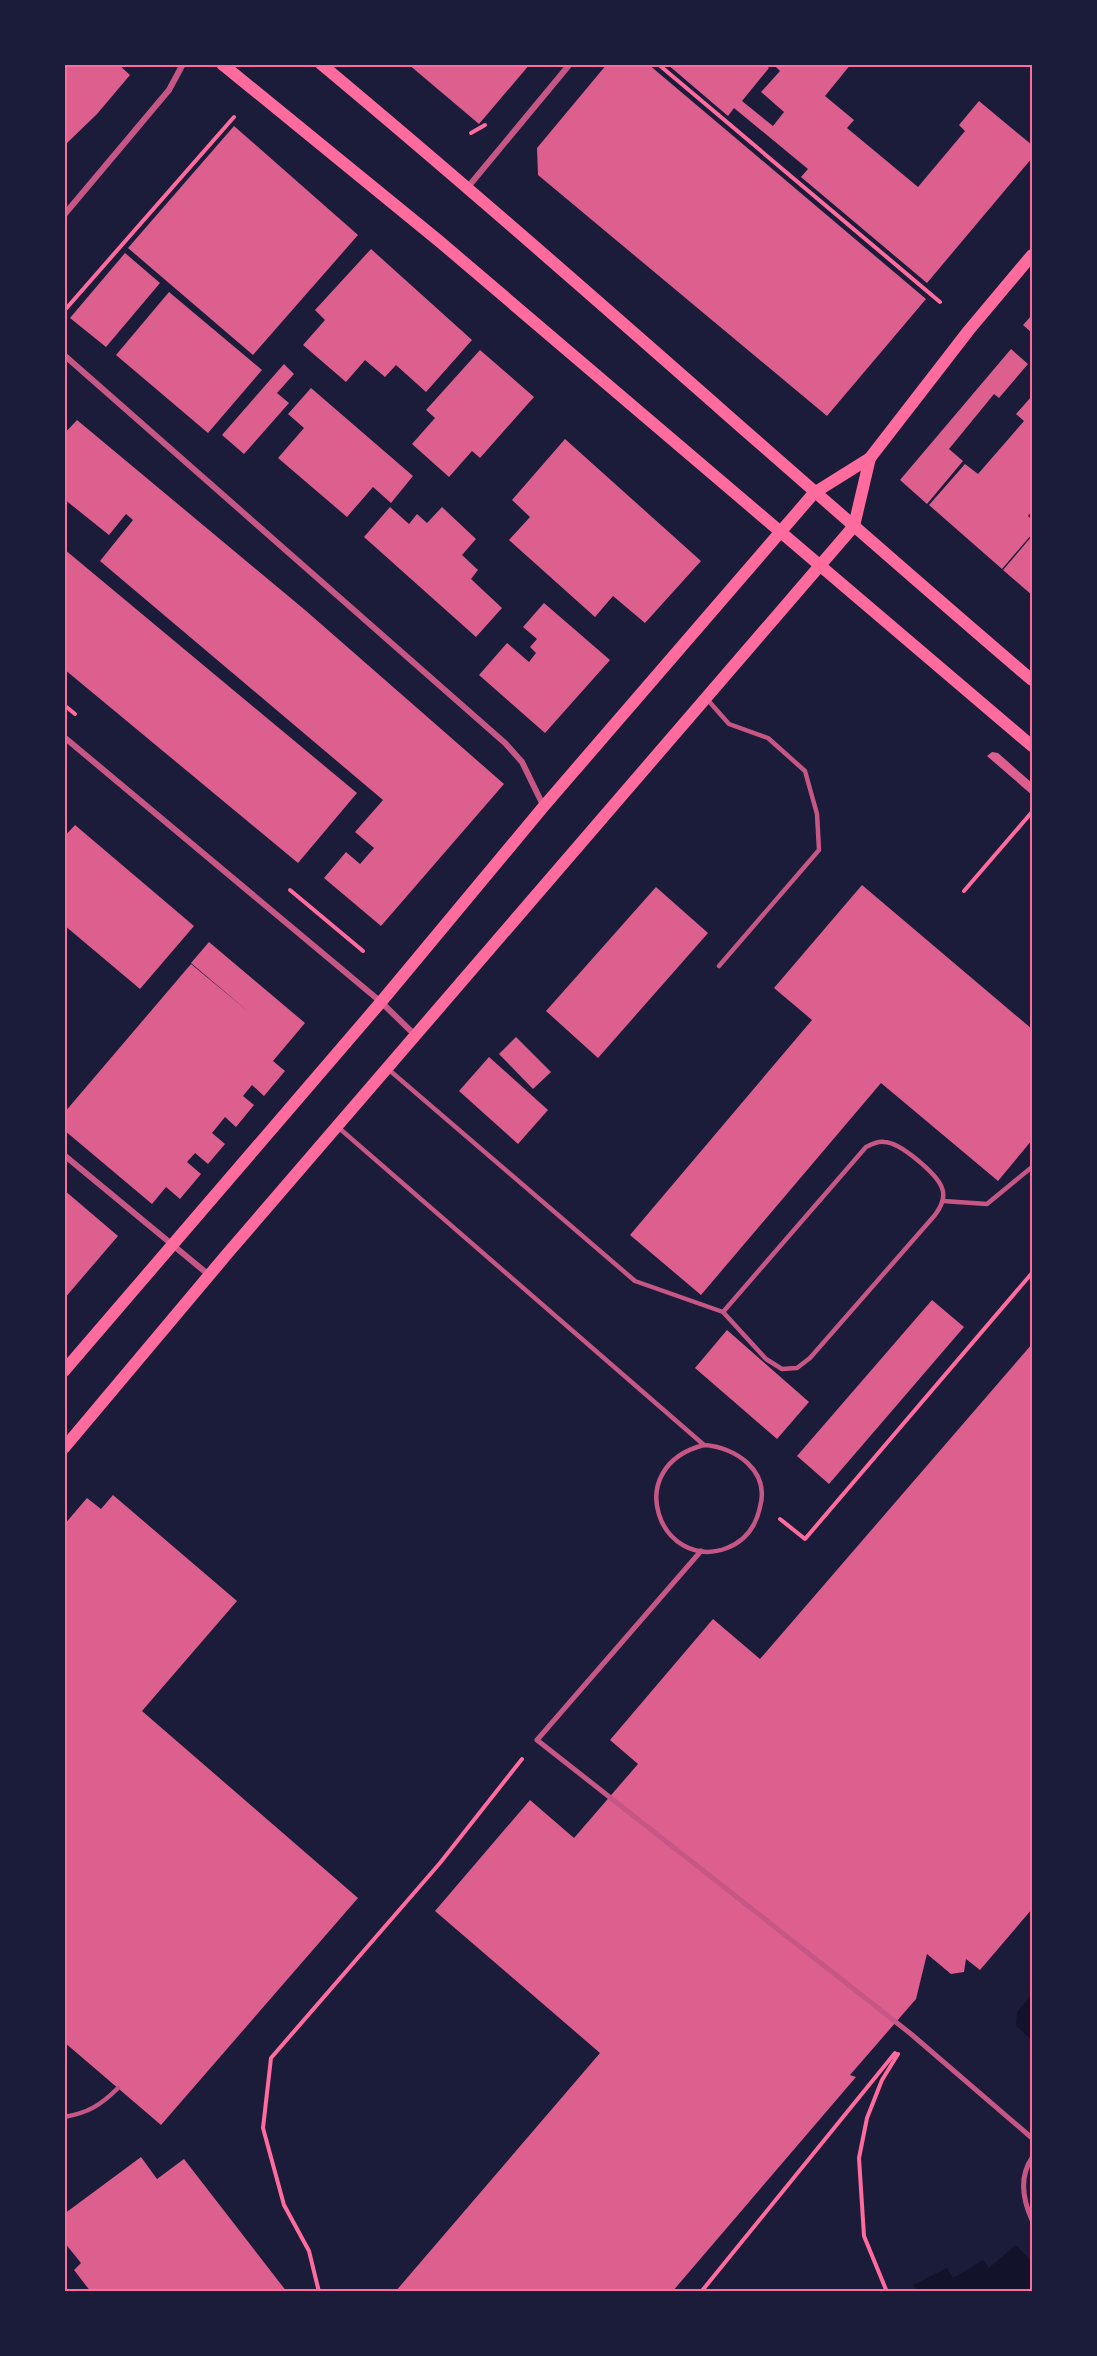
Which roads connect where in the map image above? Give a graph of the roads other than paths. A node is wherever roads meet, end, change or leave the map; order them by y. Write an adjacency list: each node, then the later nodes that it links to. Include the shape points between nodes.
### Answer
1 (183, 64): 6 (street, via 169,90)
2 (222, 64): 12 (main road, via 439,241)
3 (321, 64): 5 (main road)
4 (570, 64): 5 (street)
5 (468, 187): 10 (main road)
6 (64, 214)
7 (1032, 255): 9 (main road)
8 (64, 355): 18 (street, via 505,742 522,762)
9 (870, 458): 10 (main road); 11 (main road)
10 (814, 493): 11 (main road); 12 (main road)
11 (854, 526): 13 (main road); 14 (main road)
12 (781, 532): 13 (main road); 18 (main road)
13 (821, 566): 15 (main road); 17 (main road)
14 (1032, 680)
15 (706, 698): 19 (lane, via 729,724 768,738 805,771 818,823 819,850); 21 (main road)
16 (64, 737): 20 (street)
17 (1032, 746)
18 (544, 806): 20 (main road)
19 (719, 966)
20 (381, 1002): 21 (street); 27 (main road)
21 (416, 1036): 22 (main road)
22 (388, 1068): 23 (main road); 29 (lane, via 635,1281)
23 (338, 1127): 28 (main road); 31 (lane)
24 (64, 1155): 27 (street)
25 (1032, 1167): 26 (lane, via 987,1204)
26 (943, 1201): 29 (lane, via 804,1364 790,1369 774,1365); 29 (lane, via 938,1181 905,1150 885,1142 872,1144)
27 (171, 1244): 28 (street); 30 (main road)
28 (210, 1275): 32 (main road)
29 (723, 1312)
30 (64, 1371)
31 (704, 1445): 33 (lane, via 689,1449 665,1468 656,1497 664,1527 680,1543); 33 (lane, via 730,1450 742,1457 757,1478 762,1504 757,1520 735,1545)
32 (64, 1448)
33 (701, 1551): 36 (street, via 537,1740 911,2034)
34 (118, 2088): 35 (lane, via 103,2103)
35 (64, 2117)
36 (1032, 2138)
37 (1032, 2158): 38 (street, via 1024,2181 1024,2201)
38 (1032, 2220)

